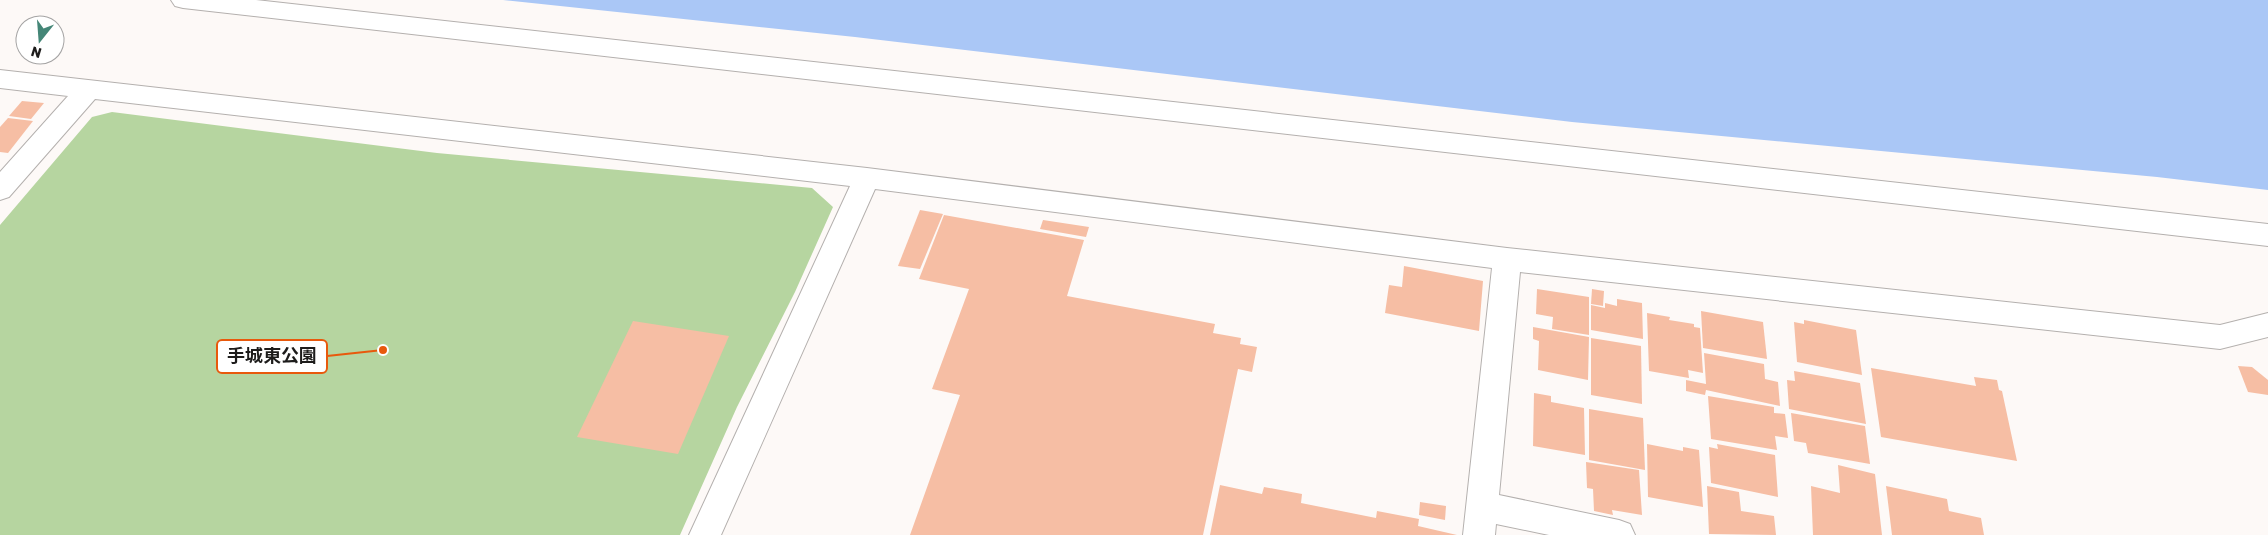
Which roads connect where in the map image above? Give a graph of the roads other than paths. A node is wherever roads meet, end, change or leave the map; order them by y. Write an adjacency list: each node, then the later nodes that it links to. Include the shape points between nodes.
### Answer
1 (183, 0): 6 (street)
2 (0, 79): 3 (street)
3 (88, 90): 4 (street); 5 (street)
4 (867, 178): 7 (street); 10 (street)
5 (0, 190)
6 (2268, 235)
7 (1507, 260): 8 (street, via 2220,338); 9 (street)
8 (2268, 326)
9 (1480, 520): 11 (street)
10 (705, 535)
11 (1619, 535)

